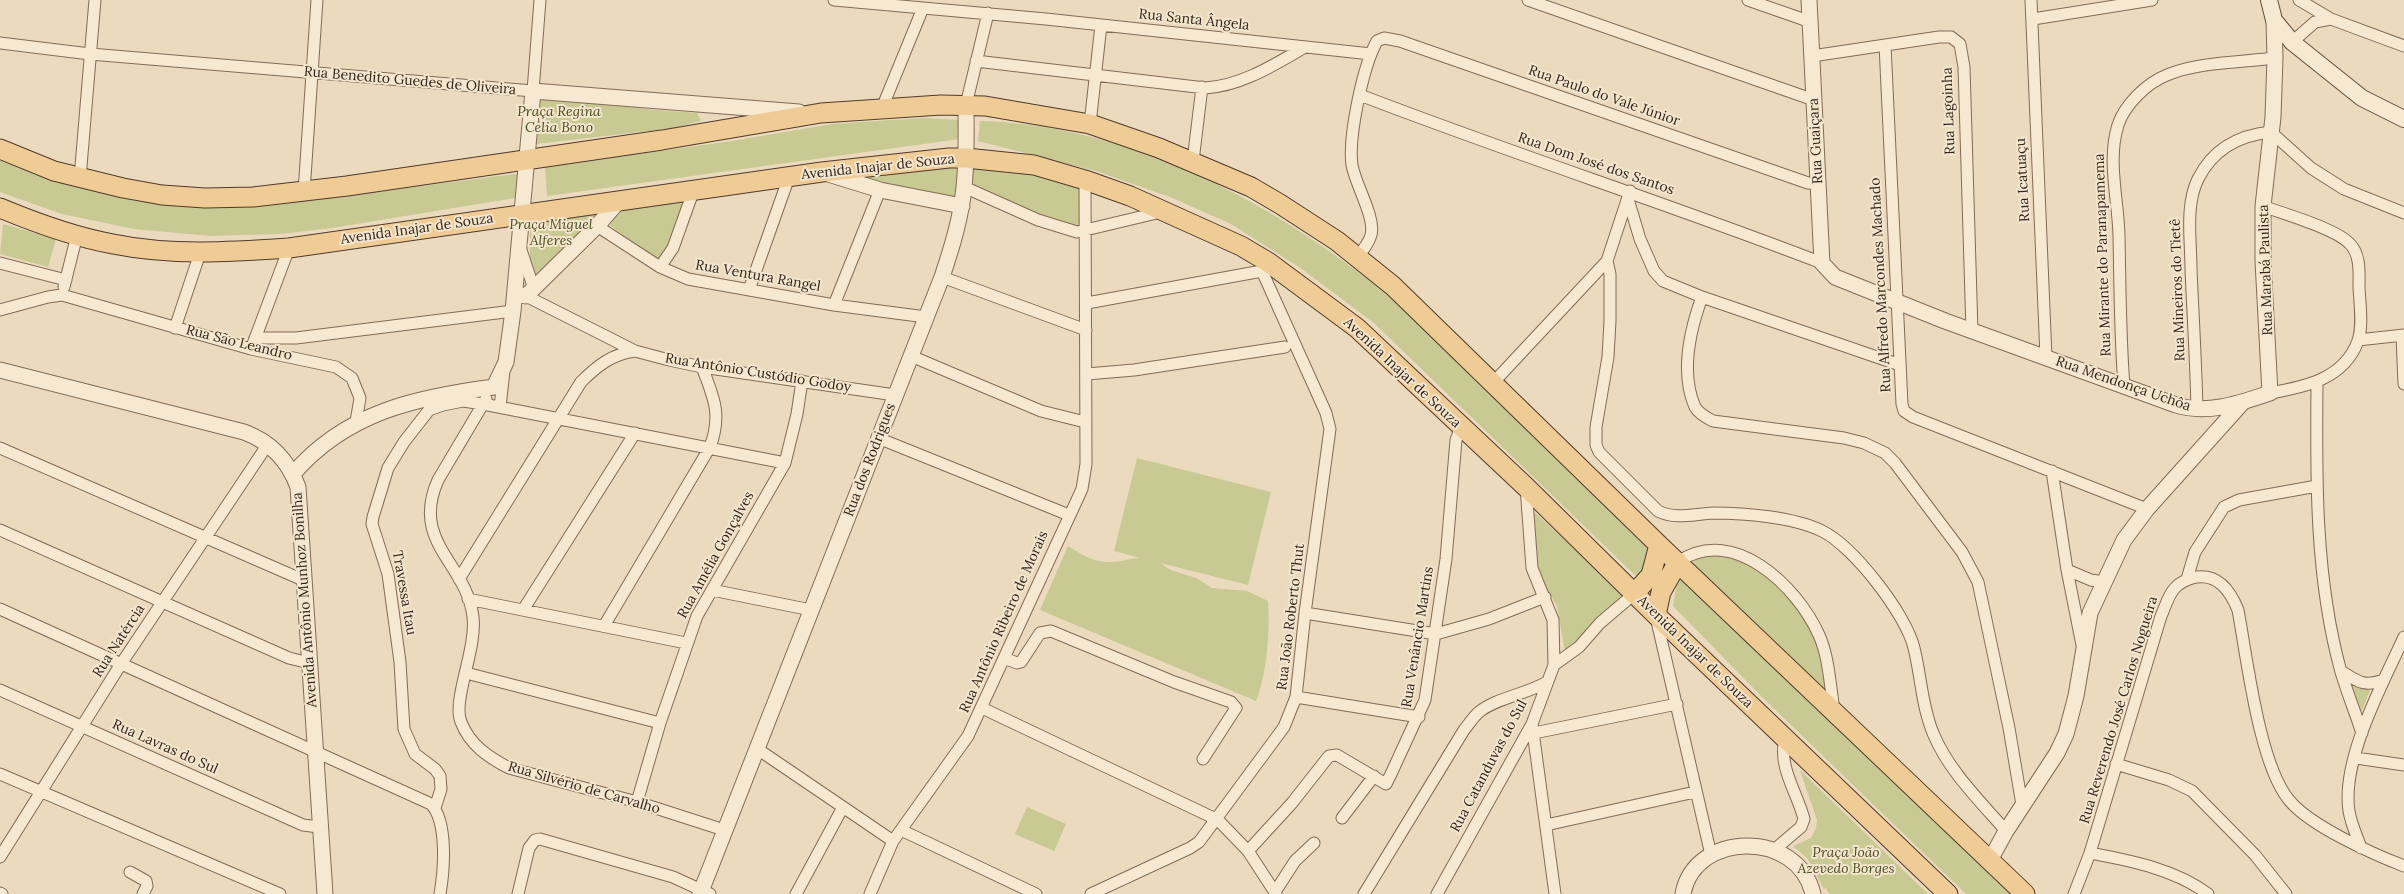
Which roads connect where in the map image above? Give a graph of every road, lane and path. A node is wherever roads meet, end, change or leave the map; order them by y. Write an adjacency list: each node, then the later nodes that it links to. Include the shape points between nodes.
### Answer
1 (96, 0): 25 (street)
2 (317, 0): 30 (street)
3 (540, 0): 33 (street)
4 (834, 0): 12 (street, Rua Santa Ângela)
5 (1528, 0): 35 (street)
6 (1748, 0): 17 (street)
7 (1809, 0): 17 (street, Rua Guaiçara)
8 (2031, 0): 14 (street, Rua Icatuaçu)
9 (2152, 0): 14 (street)
10 (2269, 0): 16 (main road)
11 (2302, 2): 15 (street); 19 (street, via 2310,15)
12 (923, 8): 13 (street, Rua Santa Ângela); 37 (street)
13 (988, 13): 18 (street, Rua Santa Ângela); 29 (street, Rua dos Rodrigues)
14 (2034, 19): 95 (street, Rua Icatuaçu, via 2035,124)
15 (2331, 19): 19 (street, via 2322,19); 23 (street)
16 (2274, 20): 20 (main road); 28 (street, Rua Marabá Paulista)
17 (1811, 22): 27 (street, Rua Guaiçara)
18 (1101, 25): 24 (street, Rua Santa Ângela); 31 (street)
19 (2307, 27): 20 (street)
20 (2292, 42): 28 (street); 39 (main road, via 2362,98)
21 (0, 43): 25 (street, Rua Benedito Guedes de Oliveira)
22 (1885, 45): 27 (street, Rua Lagoinha); 80 (street, Rua Alfredo Marcondes Machado); 88 (street, Rua Lagoinha, via 1946,37 1960,44 1964,67)
23 (2404, 46)
24 (1305, 47): 26 (street, Rua Santa Ângela); 32 (street, via 1230,84)
25 (90, 54): 30 (street, Rua Benedito Guedes de Oliveira); 48 (street)
26 (1371, 54): 34 (street); 50 (street, Rua Paulo do Vale Júnior, via 1379,39 1400,41)
27 (1812, 56): 35 (street, Rua Guaiçara)
28 (2276, 58): 41 (street, Rua Marabá Paulista); 105 (street, Rua Mirante do Paranapamema, via 2167,74 2140,93 2123,113 2113,150)
29 (976, 61): 31 (street); 36 (street, Rua dos Rodrigues)
30 (312, 73): 33 (street, Rua Benedito Guedes de Oliveira); 53 (street)
31 (1096, 75): 32 (street); 40 (street)
32 (1202, 87): 45 (street)
33 (533, 91): 38 (street, Rua Benedito Guedes de Oliveira); 44 (street, Rua Silvério de Carvalho)
34 (1360, 95): 55 (street, Rua Dom José dos Santos); 68 (street, via 1352,164 1372,230 1367,245)
35 (1814, 100): 50 (street, Rua Guaiçara)
36 (966, 104): 37 (main road); 40 (main road); 43 (street, Rua dos Rodrigues)
37 (882, 108): 38 (main road)
38 (821, 114): 44 (main road)
39 (2404, 119)
40 (1090, 124): 45 (main road)
41 (2271, 132): 58 (street, Rua Marabá Paulista); 61 (street, via 2311,168 2344,189); 112 (street, Rua Mineiros do Tietê, via 2242,137 2229,144 2203,170 2194,193 2190,216)
42 (0, 149): 48 (main road)
43 (966, 158): 46 (main road, Avenida Inajar de Souza); 49 (main road, Avenida Inajar de Souza, via 1034,165); 51 (street, Rua dos Rodrigues)
44 (528, 159): 53 (main road); 62 (street, Rua Silvério de Carvalho)
45 (1193, 161): 68 (main road, via 1280,204)
46 (822, 172): 47 (main road, Avenida Inajar de Souza); 52 (street)
47 (789, 177): 54 (main road, Avenida Inajar de Souza); 76 (street)
48 (80, 178): 53 (main road, via 154,194 205,198)
49 (1086, 180): 60 (main road, Avenida Inajar de Souza); 64 (street, Rua Antônio Ribeiro de Morais)
50 (1818, 184): 71 (street, Rua Guaiçara)
51 (964, 187): 57 (street, Rua dos Rodrigues); 64 (street, via 1038,220 1077,232)
52 (880, 190): 57 (street); 82 (street)
53 (304, 192)
54 (693, 192): 56 (main road, Avenida Inajar de Souza); 73 (street, via 673,248)
55 (1629, 195): 69 (street); 71 (street, Rua Dom José dos Santos); 79 (street, via 1640,239 1658,277)
56 (617, 203): 62 (main road, Avenida Inajar de Souza); 63 (street)
57 (962, 206): 74 (street, Rua dos Rodrigues)
58 (2263, 206): 90 (street, Rua Mendonça Uchôa, via 2342,236 2352,245 2359,271); 107 (street, Rua Marabá Paulista)
59 (0, 208): 65 (main road, Avenida Inajar de Souza)
60 (1166, 211): 64 (street); 72 (main road, Avenida Inajar de Souza)
61 (2404, 213)
62 (523, 214): 66 (main road, Avenida Inajar de Souza); 77 (street, Rua Silvério de Carvalho, via 520,246)
63 (597, 226): 73 (street, Rua Ventura Rangel); 77 (street)
64 (1086, 231): 81 (street, Rua Antônio Ribeiro de Morais)
65 (77, 235): 67 (main road, Avenida Inajar de Souza, via 112,244); 75 (street)
66 (289, 248): 67 (main road, Avenida Inajar de Souza); 91 (street)
67 (200, 253): 86 (street)
68 (1357, 258): 103 (main road, via 1405,298)
69 (1607, 261): 103 (street); 192 (street, via 1610,330 1596,427 1599,452 1658,511 1669,516 1739,513 1788,521 1822,531 1845,547 1889,599 1907,627 1923,698 1941,749)
70 (0, 263): 75 (street)
71 (1822, 263): 80 (street, Rua Mendonça Uchôa, via 1835,277)
72 (1265, 266): 81 (street); 116 (main road, Avenida Inajar de Souza, via 1357,328); 146 (street, Rua João Roberto Thut, via 1330,423)
73 (660, 268): 76 (street, Rua Ventura Rangel, via 688,279)
74 (942, 277): 85 (street, Rua dos Rodrigues); 87 (street)
75 (66, 280): 78 (street)
76 (748, 290): 82 (street, Rua Ventura Rangel)
77 (525, 292): 84 (street, Rua Silvério de Carvalho); 93 (street, Rua Antônio Custódio Godoy)
78 (62, 295): 83 (street, Rua São Leandro); 86 (street, Rua São Leandro)
79 (1702, 297): 97 (street); 183 (street, via 1694,318 1688,363 1696,408 1703,415 1713,421 1844,438 1885,453 1962,552 1978,582 1987,617)
80 (1898, 301): 88 (street, Rua Mendonça Uchôa); 97 (street, Rua Alfredo Marcondes Machado)
81 (1087, 303): 87 (street, Rua Antônio Ribeiro de Morais)
82 (834, 305): 85 (street, Rua Ventura Rangel)
83 (0, 310)
84 (513, 311): 91 (street); 96 (street, Rua Silvério de Carvalho)
85 (926, 317): 94 (street, Rua dos Rodrigues)
86 (175, 328): 91 (street, Rua São Leandro)
87 (1086, 330): 100 (street, Rua Antônio Ribeiro de Morais)
88 (1972, 331): 95 (street, Rua Mendonça Uchôa)
89 (2403, 336): 90 (street); 104 (street)
90 (2358, 340): 102 (street, Rua Mendonça Uchôa, via 2348,361)
91 (253, 343): 114 (street, Rua São Leandro, via 336,367 352,378 360,398)
92 (1285, 347): 100 (street)
93 (635, 351): 98 (street, Rua Antônio Custódio Godoy); 113 (street, via 608,358 592,370 580,382)
94 (911, 356): 108 (street, Rua dos Rodrigues); 115 (street, via 1041,411)
95 (2046, 357): 105 (street, Rua Mendonça Uchôa)
96 (506, 362): 106 (street, Rua Silvério de Carvalho); 111 (street)
97 (1900, 365): 123 (street, Rua Alfredo Marcondes Machado, via 1904,411)
98 (702, 367): 101 (street, Rua Antônio Custódio Godoy); 120 (street, via 718,415 717,430)
99 (0, 370): 119 (street, Avenida Antônio Munhoz Bonilha, via 244,432)
100 (1087, 374): 115 (street, Rua Antônio Ribeiro de Morais)
101 (802, 381): 108 (street, Rua Antônio Custódio Godoy); 122 (street, Rua Amélia Gonçalves)
102 (2317, 382): 107 (street, Rua Mendonça Uchôa); 125 (street)
103 (1492, 384): 131 (main road)
104 (2404, 384)
105 (2124, 386): 112 (street, Rua Mendonça Uchôa, via 2176,406)
106 (494, 387): 110 (street, Rua Silvério de Carvalho); 114 (street, via 398,406)
107 (2270, 393): 109 (street, Rua Mendonça Uchôa)
108 (895, 395): 118 (street, Rua dos Rodrigues)
109 (2243, 402): 112 (street, Rua Mendonça Uchôa); 127 (street)
110 (483, 404): 111 (street); 135 (street, Rua Silvério de Carvalho, via 438,480 429,511 431,531); 185 (street, Travessa Itau, via 462,401 429,410 388,468 372,518 388,574 400,662 404,729 415,754 440,776 441,789)
111 (500, 407): 113 (street)
112 (2197, 410)
113 (558, 418): 117 (street); 135 (street)
114 (356, 422): 124 (street, via 319,448)
115 (1086, 422): 128 (street, Rua Antônio Ribeiro de Morais, via 1084,479)
116 (1461, 427): 126 (main road, Avenida Inajar de Souza); 149 (street, Rua Venâncio Martins, via 1456,440)
117 (634, 433): 120 (street); 144 (street)
118 (878, 438): 128 (street); 145 (street, Rua dos Rodrigues)
119 (268, 444): 124 (street, Avenida Antônio Munhoz Bonilha, via 284,459); 130 (street, Rua Natércia)
120 (710, 447): 122 (street); 148 (street)
121 (0, 448): 130 (street)
122 (784, 463): 138 (street, Rua Amélia Gonçalves)
123 (2052, 471): 127 (street, Rua Alfredo Marcondes Machado); 133 (street)
124 (293, 474): 134 (street, Avenida Antônio Munhoz Bonilha, via 298,487)
125 (2317, 486): 136 (street, via 2239,500 2224,507 2195,552); 157 (street, via 2322,563)
126 (1526, 487): 139 (main road, Avenida Inajar de Souza); 140 (street, Rua Catanduvas do Sul, via 1532,568)
127 (2146, 509): 137 (street, via 2124,540)
128 (1069, 515): 153 (street, Rua Antônio Ribeiro de Morais)
129 (0, 530): 142 (street)
130 (206, 538): 134 (street); 142 (street, Rua Natércia)
131 (1659, 546): 132 (main road); 139 (main road, via 1652,575)
132 (1678, 562): 147 (main road, via 1660,592); 165 (main road); 165 (street, via 1704,551 1737,555 1762,566 1784,582 1820,636)
133 (2067, 570): 137 (street); 152 (street)
134 (303, 580): 154 (street, Avenida Antônio Munhoz Bonilha)
135 (458, 580): 141 (street, Rua Silvério de Carvalho)
136 (2187, 580): 176 (street, Rua Reverendo José Carlos Nogueira, via 2175,587 2162,616); 195 (street, via 2200,576 2211,578 2223,584 2232,596 2238,610 2262,734 2272,766 2289,800 2326,828)
137 (2104, 582): 152 (street, via 2090,613)
138 (712, 590): 145 (street); 151 (street, Rua Amélia Gonçalves)
139 (1634, 594): 147 (main road, Avenida Inajar de Souza); 156 (street, via 1600,623 1579,647)
140 (1545, 597): 149 (street, via 1489,619); 156 (street, Rua Catanduvas do Sul, via 1555,634)
141 (468, 599): 144 (street); 158 (street, Rua Silvério de Carvalho, via 474,633)
142 (163, 602): 154 (street, via 289,658); 155 (street, Rua Natércia)
143 (0, 609): 155 (street)
144 (523, 610): 148 (street)
145 (811, 610): 172 (street, Rua dos Rodrigues)
146 (1305, 613): 149 (street); 162 (street, Rua João Roberto Thut)
147 (1656, 615): 163 (street); 171 (main road, Avenida Inajar de Souza)
148 (604, 626): 151 (street)
149 (1436, 634): 166 (street, Rua Venâncio Martins)
150 (2404, 637): 159 (street)
151 (686, 643): 167 (street, Rua Amélia Gonçalves)
152 (2083, 652): 183 (street, via 2066,734 2057,754)
153 (1004, 658): 164 (street, Rua Antônio Ribeiro de Morais); 175 (street, via 1020,662 1040,632 1051,631 1231,702 1236,708)
154 (309, 663): 173 (street, Avenida Antônio Munhoz Bonilha)
155 (122, 664): 168 (street, Rua Natércia); 173 (street)
156 (1554, 665): 160 (street, Rua Catanduvas do Sul)
157 (2341, 671): 159 (street, via 2357,682 2371,685); 170 (street)
158 (466, 673): 167 (street); 182 (street, Rua Silvério de Carvalho, via 459,705 460,720 476,747 491,759 526,774)
159 (2384, 680): 170 (street)
160 (1548, 682): 169 (street, Rua Catanduvas do Sul); 215 (street, via 1479,712 1464,730)
161 (0, 690): 168 (street, Rua Lavras do Sul)
162 (1296, 698): 166 (street); 187 (street, Rua João Roberto Thut, via 1284,728)
163 (1676, 704): 169 (street); 180 (street)
164 (982, 708): 187 (street); 191 (street, Rua Antônio Ribeiro de Morais, via 968,736)
165 (1834, 712): 201 (main road)
166 (1420, 717): 179 (street, Rua Venâncio Martins, via 1386,784)
167 (660, 723): 182 (street, Rua Amélia Gonçalves)
168 (82, 727): 181 (street, Rua Natércia); 189 (street, Rua Lavras do Sul, via 303,825)
169 (1533, 729): 188 (street); 216 (street, Rua Catanduvas do Sul)
170 (2362, 732): 174 (street)
171 (1785, 739): 196 (street, via 1782,750 1784,764 1804,819 1797,831); 220 (main road, Avenida Inajar de Souza)
172 (756, 748): 184 (street); 190 (street, Rua dos Rodrigues)
173 (315, 751): 185 (street); 189 (street, Avenida Antônio Munhoz Bonilha)
174 (2356, 758): 177 (street); 195 (street, via 2350,779 2349,810)
175 (1203, 759)
176 (2116, 764): 198 (street, Rua Reverendo José Carlos Nogueira); 224 (street, via 2169,780 2192,791 2255,855)
177 (2404, 765)
178 (0, 774): 181 (street)
179 (1374, 776): 186 (street); 197 (street, via 1333,754 1329,756)
180 (1695, 792): 188 (street); 200 (street)
181 (40, 793): 199 (street, Rua Natércia); 207 (street)
182 (637, 802): 190 (street, Rua Silvério de Carvalho)
183 (2022, 805): 192 (street)
184 (843, 807): 193 (street); 211 (street)
185 (435, 808): 209 (street, via 440,823 444,863)
186 (1342, 818)
187 (1218, 820): 197 (street); 214 (street, Rua João Roberto Thut, via 1200,842 1190,848)
188 (1546, 825): 217 (street)
189 (319, 827): 208 (street, Avenida Antônio Munhoz Bonilha)
190 (724, 830): 204 (street, Rua dos Rodrigues)
191 (901, 830): 193 (street, Rua Antônio Ribeiro de Morais); 213 (street)
192 (2006, 830): 201 (street)
193 (893, 841): 212 (street, Rua Antônio Ribeiro de Morais)
194 (1314, 843): 205 (street, via 1295,861)
195 (2361, 848): 202 (street)
196 (1774, 850): 200 (street, via 1753,845 1731,847); 219 (street, via 1803,874)
197 (1248, 851): 205 (street)
198 (2090, 853): 222 (street, Rua Reverendo José Carlos Nogueira); 223 (street, via 2157,869)
199 (1, 855)
200 (1711, 855): 218 (street, via 1694,870)
201 (1989, 862): 221 (main road)
202 (2404, 866)
203 (130, 872): 206 (street, via 146,882)
204 (704, 892): 210 (street, via 673,878 546,839 535,840 529,848)
205 (1276, 893)
206 (143, 894)
207 (280, 894)
208 (325, 894)
209 (440, 894)
210 (518, 894)
211 (796, 894)
212 (870, 894)
213 (1036, 894)
214 (1091, 894)
215 (1364, 894)
216 (1436, 894)
217 (1555, 894)
218 (1682, 894)
219 (1813, 894)
220 (1948, 894)
221 (2024, 894)
222 (2074, 894)
223 (2208, 894)
224 (2286, 894)

